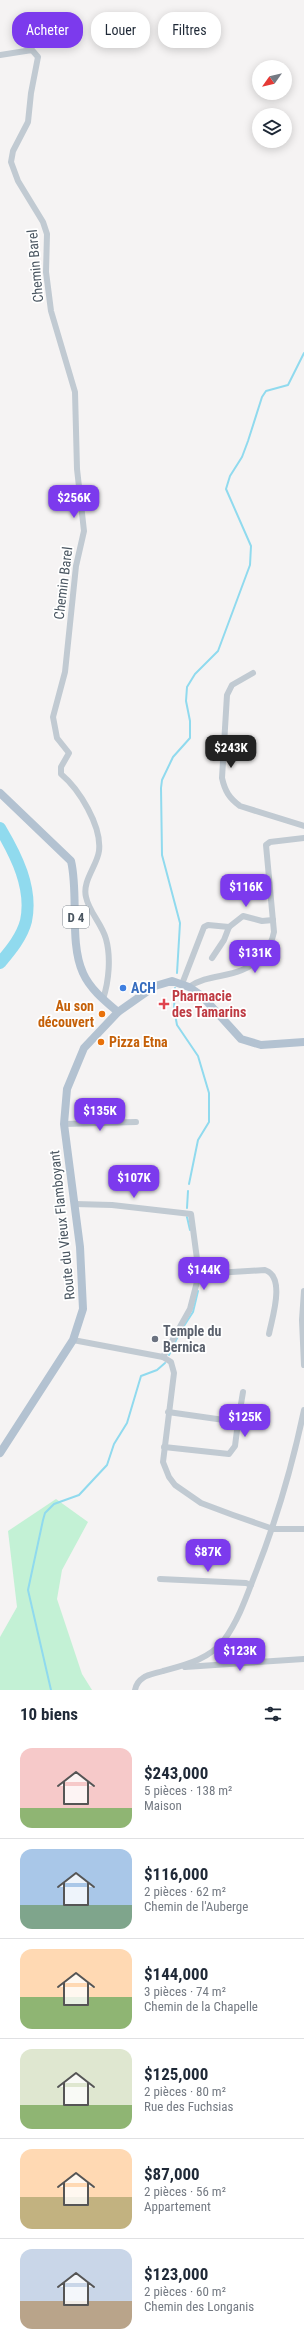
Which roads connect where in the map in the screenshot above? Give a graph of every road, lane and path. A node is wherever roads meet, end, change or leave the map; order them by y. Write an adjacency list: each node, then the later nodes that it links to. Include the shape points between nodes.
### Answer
1 (0, 55): 10 (street, Chemin Barel, via 32,50 38,57 28,122 13,151 11,162 18,181 43,222 47,234 46,272 51,311 75,392 77,469 84,531 76,566 65,672 53,717 57,738 69,753 61,767 61,774 74,785 77,794 90,812 98,838 99,851 87,882 86,896 106,938 108,985)
2 (253, 673): 4 (street, via 232,685 227,695 222,778 224,788 231,800 240,806)
3 (0, 793): 10 (main road, D 4, via 71,861 78,954 83,973)
4 (304, 826)
5 (304, 838): 6 (street, via 270,842 266,845)
6 (273, 920): 7 (street, via 262,921 243,916); 9 (street, via 272,943 252,965 239,972)
7 (229, 927): 8 (street); 9 (street, via 204,927 188,969)
8 (212, 958)
9 (186, 985): 11 (main road, Route du Vieux Flamboyant, via 172,981 162,982); 12 (main road, via 215,1009 241,1039 261,1045)
10 (103, 999): 11 (main road, D 4)
11 (118, 1012): 14 (main road, Route du Vieux Flamboyant, via 79,1057 67,1089)
12 (304, 1042)
13 (136, 1122): 14 (street)
14 (64, 1124): 15 (main road, Route du Vieux Flamboyant)
15 (75, 1204): 16 (street, via 112,1205 191,1214); 20 (main road, Route du Vieux Flamboyant, via 83,1308)
16 (199, 1274): 19 (street, via 265,1270 271,1272 277,1288); 21 (street, via 190,1309)
17 (304, 1291): 18 (street)
18 (303, 1320): 22 (street)
19 (270, 1334)
20 (73, 1340): 21 (street); 28 (main road, Route du Vieux Flamboyant)
21 (163, 1357): 25 (street, via 171,1362 174,1373)
22 (304, 1365)
23 (243, 1392): 26 (street)
24 (304, 1410): 29 (street, via 296,1449)
25 (168, 1412): 26 (street); 27 (street)
26 (238, 1422): 27 (street, via 235,1446 229,1454)
27 (164, 1447): 29 (street, via 163,1462 169,1478 175,1485 201,1503)
28 (0, 1452)
29 (273, 1529): 30 (street); 32 (street)
30 (304, 1529)
31 (160, 1580): 32 (street)
32 (251, 1585): 34 (street, via 238,1617 219,1646 200,1659)
33 (304, 1659): 34 (street)
34 (175, 1668): 35 (street, via 143,1678 137,1683)
35 (135, 1690)

